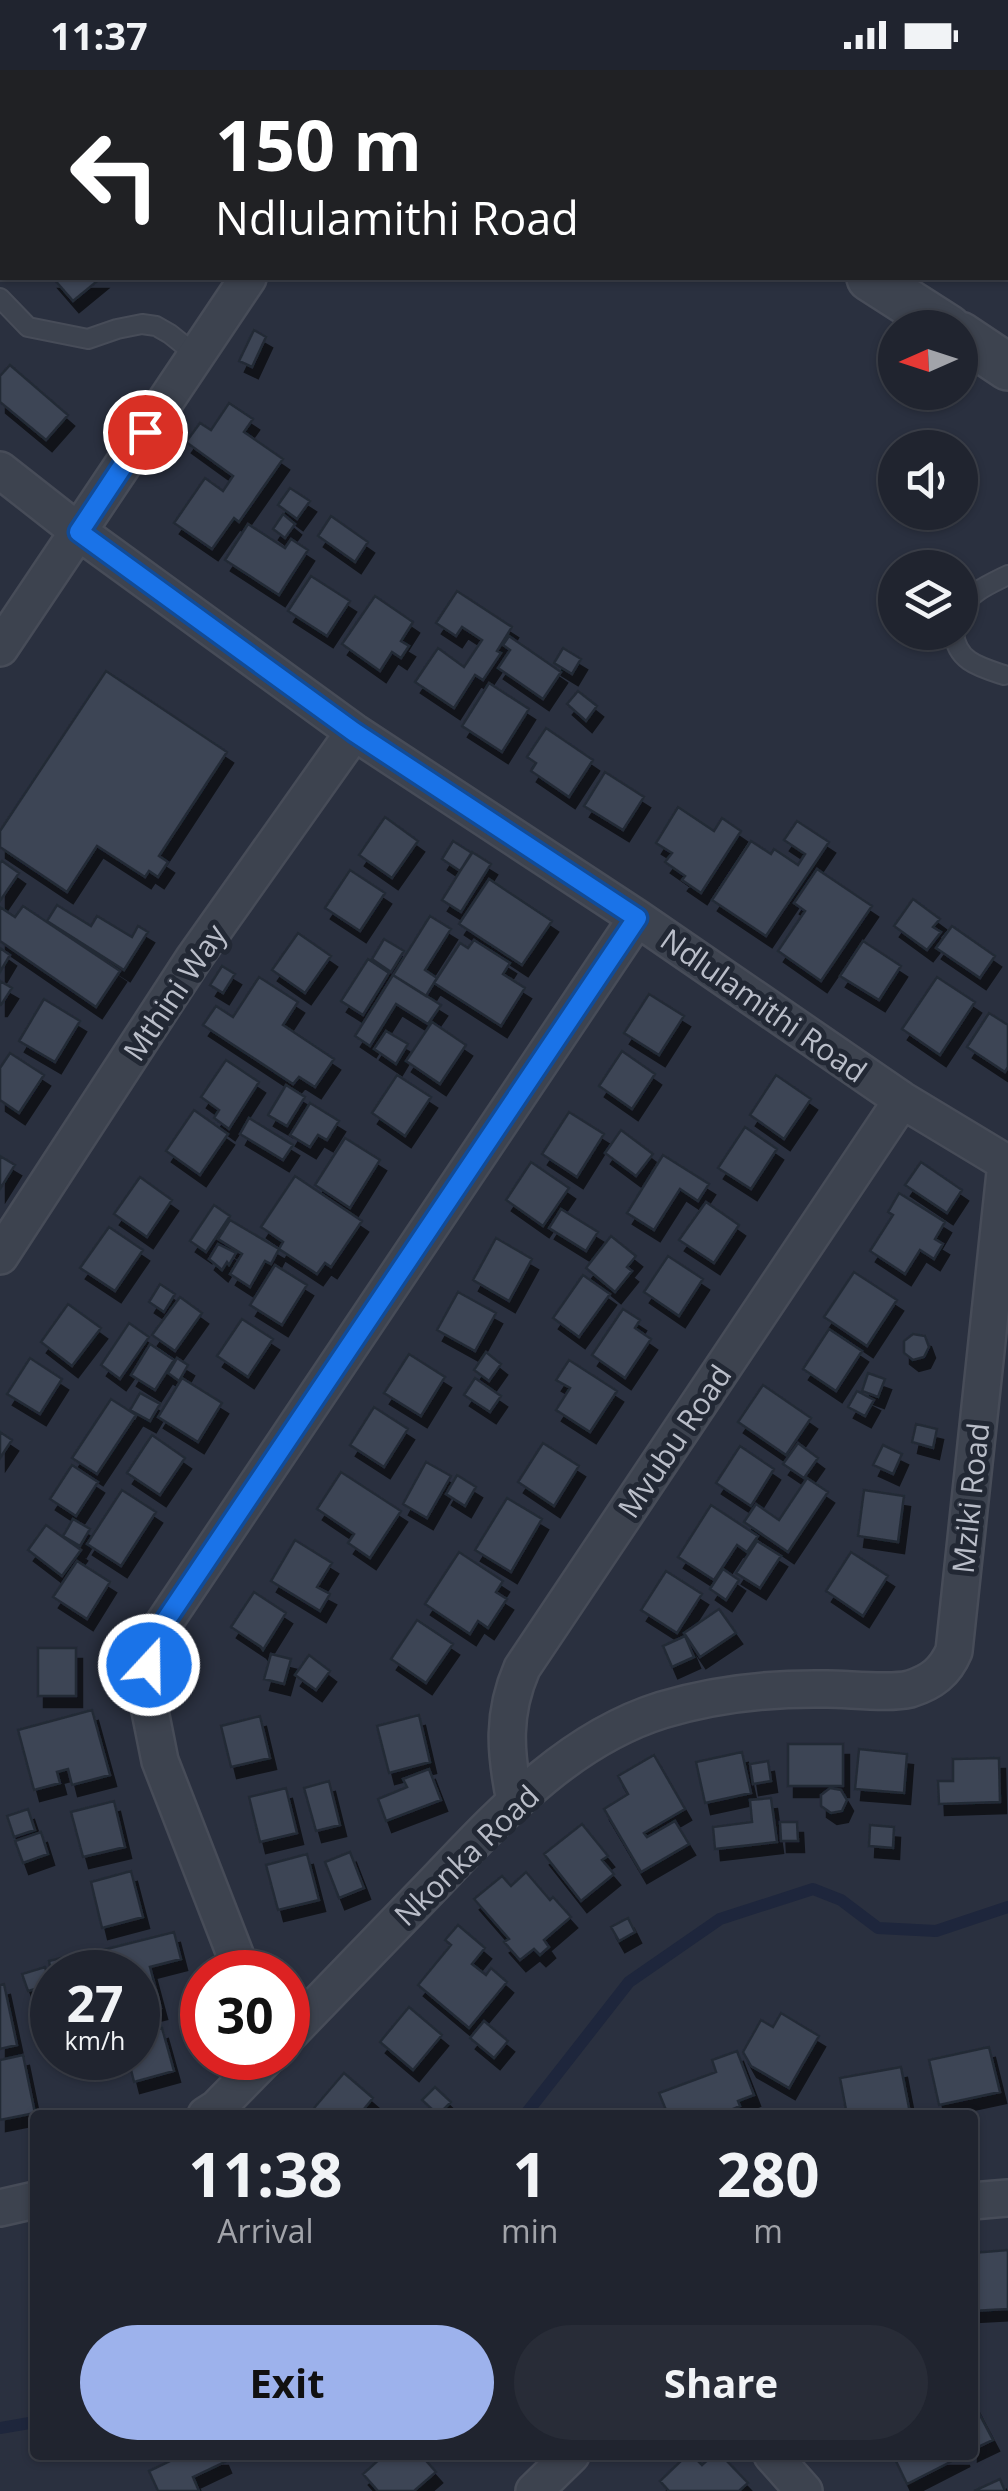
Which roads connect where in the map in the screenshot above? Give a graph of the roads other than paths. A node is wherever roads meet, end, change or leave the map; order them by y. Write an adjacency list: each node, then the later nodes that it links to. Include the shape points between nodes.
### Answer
1 (247, 280): 6 (street)
2 (873, 280): 4 (street)
3 (0, 298): 6 (lane, via 28,328 88,339 129,326 156,326)
4 (920, 310)
5 (978, 347): 7 (street)
6 (196, 354): 9 (street)
7 (1008, 366)
8 (0, 470): 9 (street, Ndlulamithi Road)
9 (79, 532): 12 (street); 15 (street, Ndlulamithi Road)
10 (1008, 575): 11 (lane)
11 (978, 592)
12 (0, 648)
13 (958, 650): 14 (lane, via 974,666)
14 (1004, 675)
15 (354, 732): 16 (street, Ndlulamithi Road); 19 (street, Mthini Way, via 194,958)
16 (637, 918): 17 (street, Ndlulamithi Road); 22 (street, via 162,1626 149,1665 148,1701 160,1760)
17 (902, 1100): 18 (street, Ndlulamithi Road); 21 (street, Mvubu Road, via 522,1668 507,1724)
18 (1007, 1164): 20 (street, Mziki Road, via 954,1651 936,1678)
19 (0, 1256)
20 (908, 1690): 21 (street, Nkonka Road, via 740,1693 663,1710 588,1744)
21 (515, 1801): 23 (street, Nkonka Road)
22 (233, 1950)
23 (310, 2012)
24 (244, 2080): 25 (street)
25 (214, 2110)
26 (1008, 2198): 27 (street)
27 (978, 2200)
28 (30, 2201): 29 (street)
29 (0, 2208)
30 (566, 2460): 32 (street)
31 (776, 2460): 33 (street)
32 (534, 2491)
33 (804, 2491)

